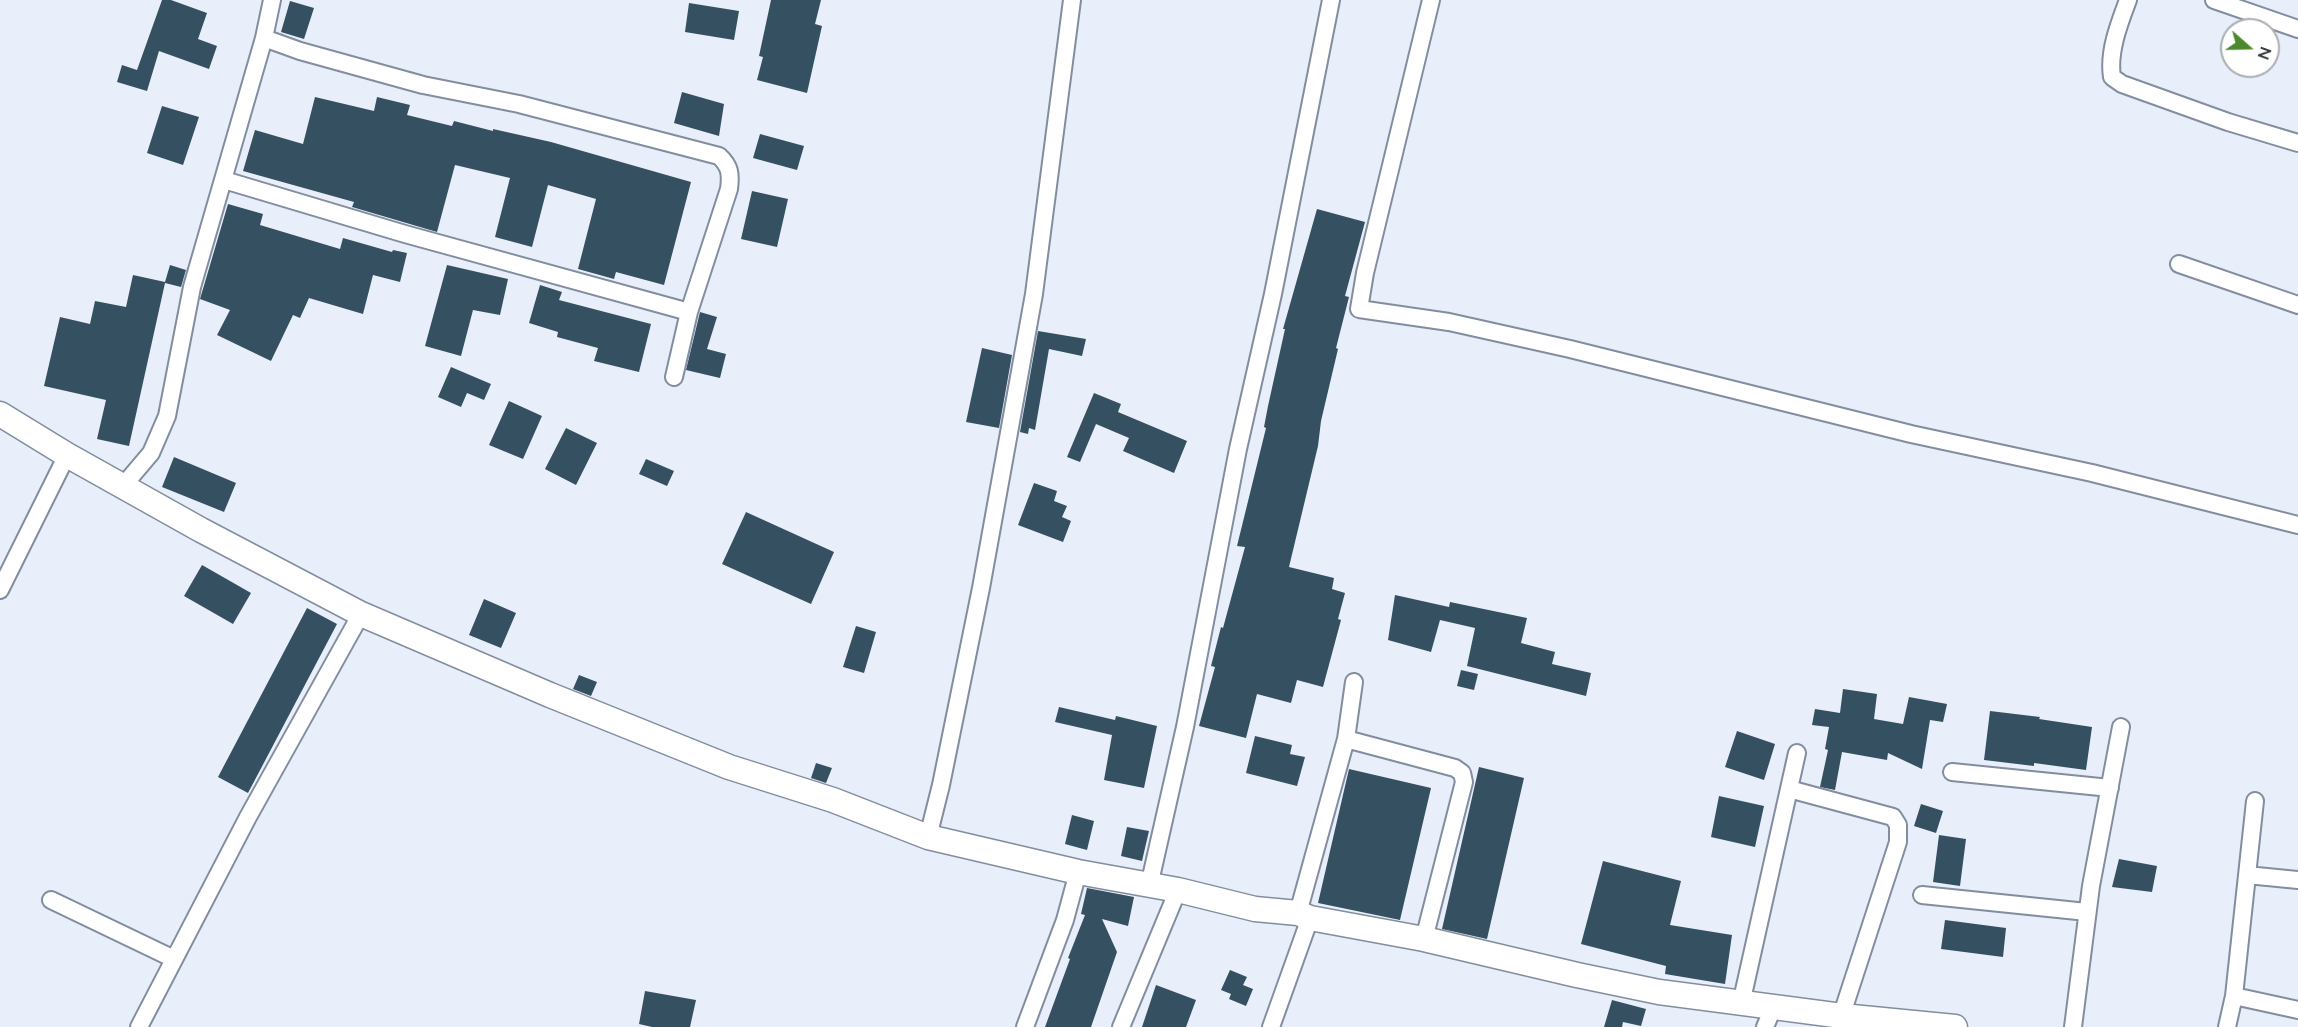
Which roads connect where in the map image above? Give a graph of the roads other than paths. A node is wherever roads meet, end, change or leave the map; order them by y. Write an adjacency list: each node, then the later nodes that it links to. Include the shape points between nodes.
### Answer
1 (272, 0): 8 (street)
2 (1072, 0): 29 (street, via 1034,294 981,588)
3 (1331, 0): 33 (street, via 1185,726)
4 (1431, 0): 18 (street, via 1359,309 1449,322 1570,348 1911,434 2092,473)
5 (2128, 0): 9 (street, via 2110,64 2112,77 2206,114)
6 (2214, 0): 7 (street)
7 (2298, 29)
8 (264, 38): 10 (street); 13 (street, via 423,85 519,104 719,156 731,174 729,189)
9 (2298, 143)
10 (224, 180): 13 (street); 17 (street, via 192,287 167,416 151,453)
11 (2179, 264): 12 (street)
12 (2298, 305)
13 (689, 312): 14 (street)
14 (674, 377)
15 (0, 414): 16 (main road)
16 (67, 455): 17 (main road); 19 (street)
17 (123, 486): 20 (main road)
18 (2298, 525)
19 (0, 590)
20 (361, 614): 29 (main road, via 729,767 833,800); 40 (street)
21 (1354, 682): 23 (street)
22 (2121, 727): 26 (street)
23 (1346, 739): 38 (street); 39 (street, via 1462,773 1464,782)
24 (1797, 753): 27 (street)
25 (1952, 772): 26 (street)
26 (2110, 788): 37 (street)
27 (1789, 789): 42 (street); 45 (street, via 1893,817 1898,825 1898,842)
28 (2255, 801): 31 (street)
29 (928, 837): 30 (main road)
30 (1078, 872): 33 (main road); 47 (street, via 1065,920)
31 (2247, 875): 32 (street); 41 (street)
32 (2298, 880)
33 (1149, 886): 34 (main road)
34 (1178, 890): 38 (main road, via 1255,909); 48 (street)
35 (1922, 895): 37 (street)
36 (51, 900): 40 (street)
37 (2087, 912): 51 (street)
38 (1304, 916): 39 (main road); 49 (street)
39 (1424, 939): 42 (main road, via 1659,992)
40 (174, 959): 46 (street)
41 (2234, 996): 43 (street); 52 (street)
42 (1741, 1004): 44 (main road)
43 (2298, 1010)
44 (1769, 1017): 45 (main road)
45 (1840, 1022): 50 (main road)
46 (139, 1027)
47 (1025, 1027)
48 (1121, 1027)
49 (1271, 1027)
50 (1955, 1027)
51 (2073, 1027)
52 (2227, 1027)

